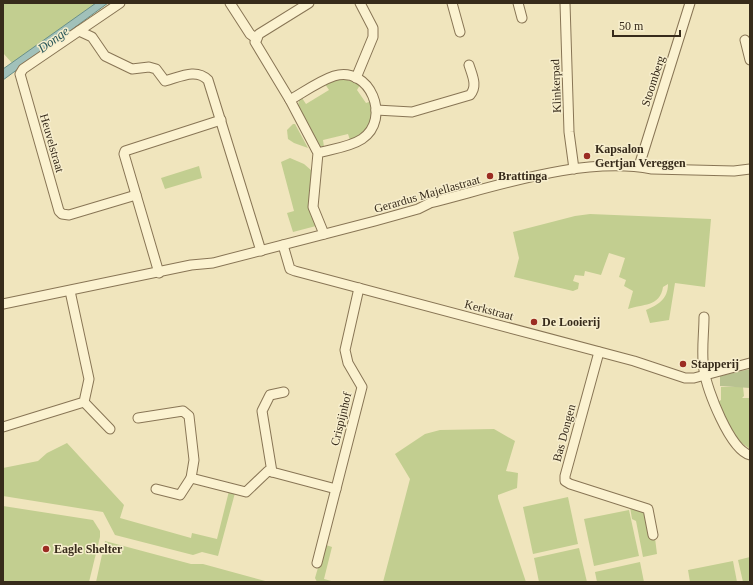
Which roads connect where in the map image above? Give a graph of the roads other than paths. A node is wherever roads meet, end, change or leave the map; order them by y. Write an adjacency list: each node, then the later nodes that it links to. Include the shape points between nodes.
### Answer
1 (120, 3): 10 (street, Heuvelstraat)
2 (230, 3): 12 (street, via 250,34)
3 (309, 3): 12 (street, via 258,34)
4 (360, 3): 16 (street, via 373,28 373,36)
5 (452, 3): 11 (street)
6 (518, 3): 9 (street)
7 (565, 3): 22 (street, Klinkerpad, via 569,132)
8 (690, 3): 21 (street, Stoomberg)
9 (522, 18)
10 (79, 31): 19 (street, via 92,37 105,56 132,69 156,69 165,81 194,73 202,74 208,80); 24 (street, Heuvelstraat, via 23,69 20,74 59,210 62,214 69,215)
11 (460, 32)
12 (257, 39): 17 (street, via 255,42)
13 (745, 40): 14 (street)
14 (750, 60)
15 (469, 65): 18 (street, via 475,85 470,95 412,112)
16 (356, 78): 17 (street, via 334,76); 18 (street, via 370,90)
17 (290, 100): 20 (street)
18 (376, 110): 20 (street, via 374,125 362,139)
19 (222, 120): 24 (street, via 125,151); 27 (street)
20 (318, 153): 25 (street, via 313,207)
21 (639, 166): 22 (street, Gerardus Majellastraat); 23 (street, Gerardus Majellastraat, via 734,171)
22 (574, 168): 25 (street, Gerardus Majellastraat, via 430,203 418,209)
23 (750, 169)
24 (136, 195): 28 (street)
25 (324, 234): 26 (street)
26 (283, 245): 27 (street); 29 (street, Kerkstraat, via 290,269)
27 (261, 251): 28 (street)
28 (160, 272): 30 (street)
29 (359, 288): 33 (street, Kerkstraat); 45 (street, Crispijnhof, via 345,350 348,363 362,387)
30 (70, 290): 31 (street); 37 (street, via 89,379)
31 (3, 304)
32 (704, 317): 35 (street)
33 (599, 352): 35 (street, Kerkstraat, via 685,378); 46 (street, Bas Dongen, via 565,476 566,481 648,509)
34 (750, 363): 35 (street, Kerkstraat)
35 (705, 375): 41 (street, via 712,400 725,426 743,452)
36 (284, 392): 42 (street, via 270,395 262,410)
37 (84, 402): 39 (street); 40 (street)
38 (138, 418): 43 (street, via 183,411 189,416 194,460)
39 (3, 427)
40 (110, 429)
41 (750, 455)
42 (272, 472): 43 (street, via 268,471 246,492); 45 (street)
43 (191, 478): 44 (street, via 180,495)
44 (156, 489)
45 (336, 489): 47 (street, Crispijnhof)
46 (653, 535)
47 (317, 563)

